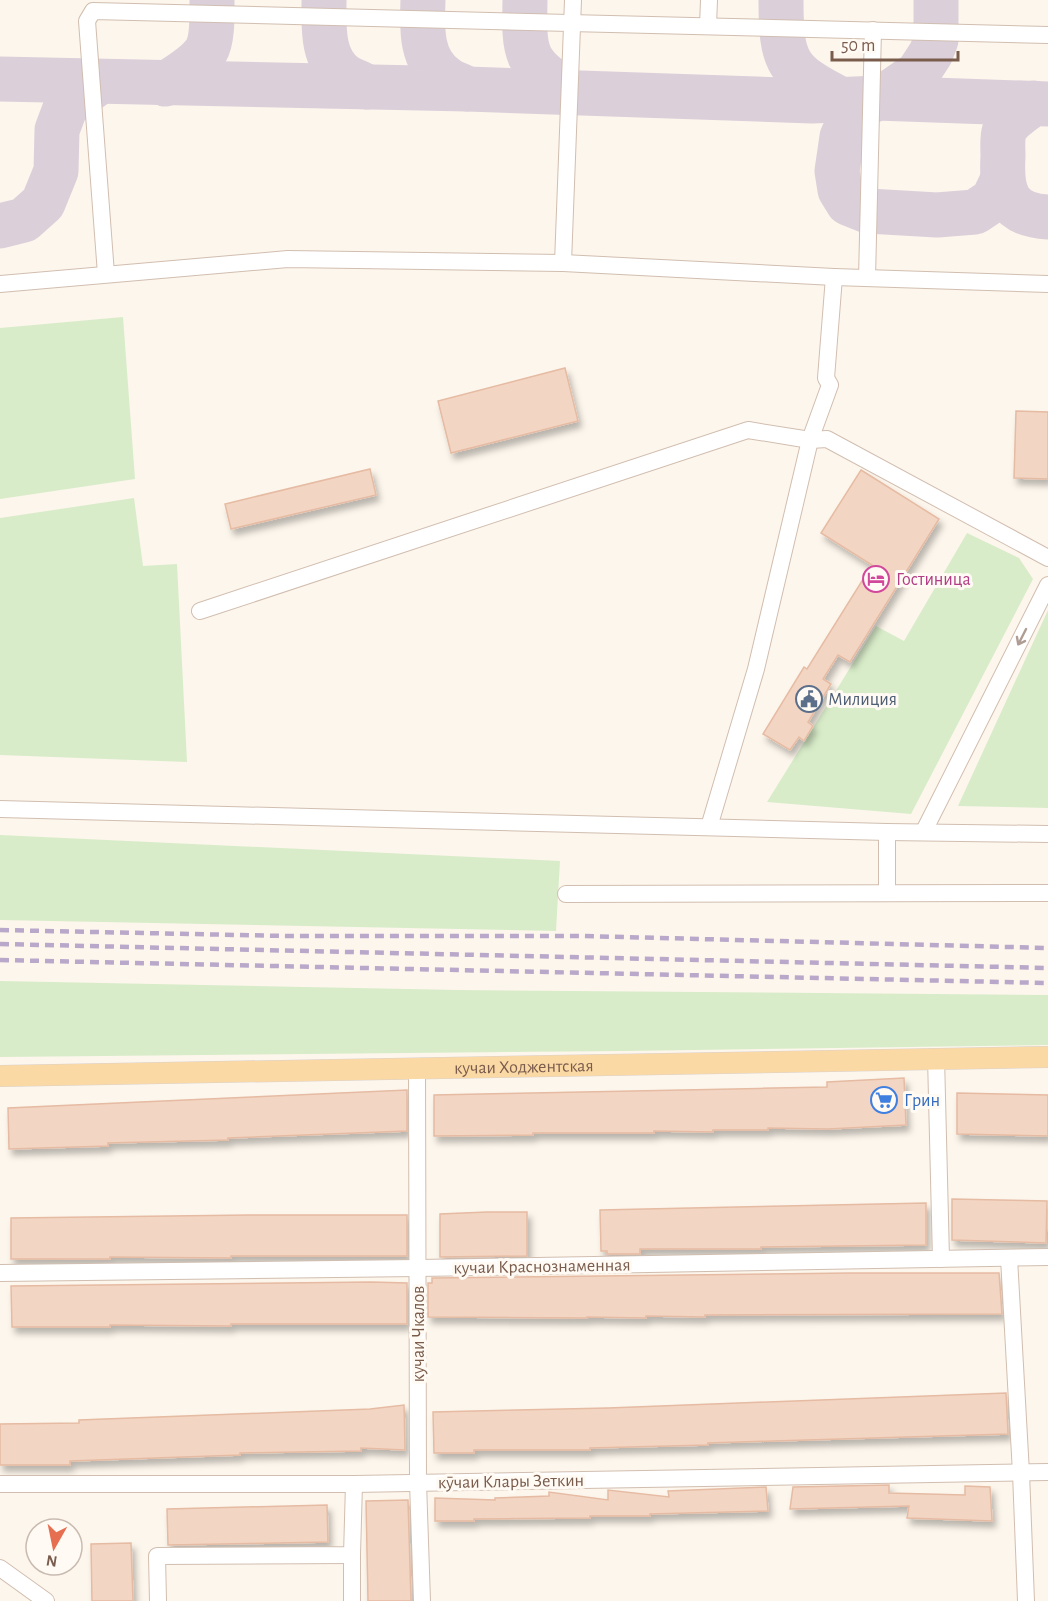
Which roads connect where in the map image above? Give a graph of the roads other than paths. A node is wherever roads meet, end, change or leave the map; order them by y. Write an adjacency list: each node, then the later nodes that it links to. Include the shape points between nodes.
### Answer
1 (573, 0): 4 (street)
2 (709, 0): 5 (street)
3 (120, 6): 4 (street); 9 (street, via 93,11 87,21)
4 (572, 23): 5 (street); 8 (street)
5 (708, 26): 6 (street)
6 (873, 30): 7 (street); 11 (street)
7 (1048, 35)
8 (564, 263): 9 (street, via 288,259); 10 (street)
9 (106, 274): 12 (street)
10 (834, 277): 11 (street); 14 (street, via 826,378 830,385)
11 (867, 278): 13 (street)
12 (0, 284)
13 (1048, 284)
14 (810, 440): 15 (street, via 827,439); 17 (street, via 748,430); 19 (street, via 756,669)
15 (1048, 558)
16 (1048, 585): 20 (street, one-way to 20)
17 (200, 611)
18 (0, 809): 19 (street)
19 (709, 827): 21 (street)
20 (924, 831): 21 (street); 22 (street)
21 (887, 832): 23 (street)
22 (1048, 834)
23 (887, 893): 24 (street); 25 (street)
24 (1048, 893)
25 (566, 894)
26 (936, 1057): 27 (main road, кучаи Ходжентская); 28 (main road, кучаи Ходжентская); 32 (street)
27 (1048, 1057)
28 (417, 1068): 29 (main road, кучаи Ходжентская); 33 (street, кучаи Чкалов)
29 (0, 1076)
30 (1048, 1257): 31 (street, кучаи Краснознаменная)
31 (1009, 1258): 32 (street, кучаи Краснознаменная); 36 (street)
32 (941, 1259): 33 (street, кучаи Краснознаменная)
33 (418, 1269): 34 (street, кучаи Краснознаменная); 37 (street, кучаи Чкалов)
34 (0, 1273)
35 (1048, 1472): 36 (street, кӯчаи Клары Зеткин)
36 (1021, 1473): 37 (street, кӯчаи Клары Зеткин); 46 (street)
37 (418, 1482): 39 (street, кӯчаи Клары Зеткин); 45 (street, кучаи Чкалов)
38 (0, 1484): 39 (street, кӯчаи Клары Зеткин)
39 (354, 1484): 40 (street)
40 (352, 1555): 43 (street, via 157,1556); 44 (street)
41 (0, 1568): 42 (street)
42 (46, 1601)
43 (158, 1601)
44 (352, 1601)
45 (422, 1601)
46 (1026, 1601)

